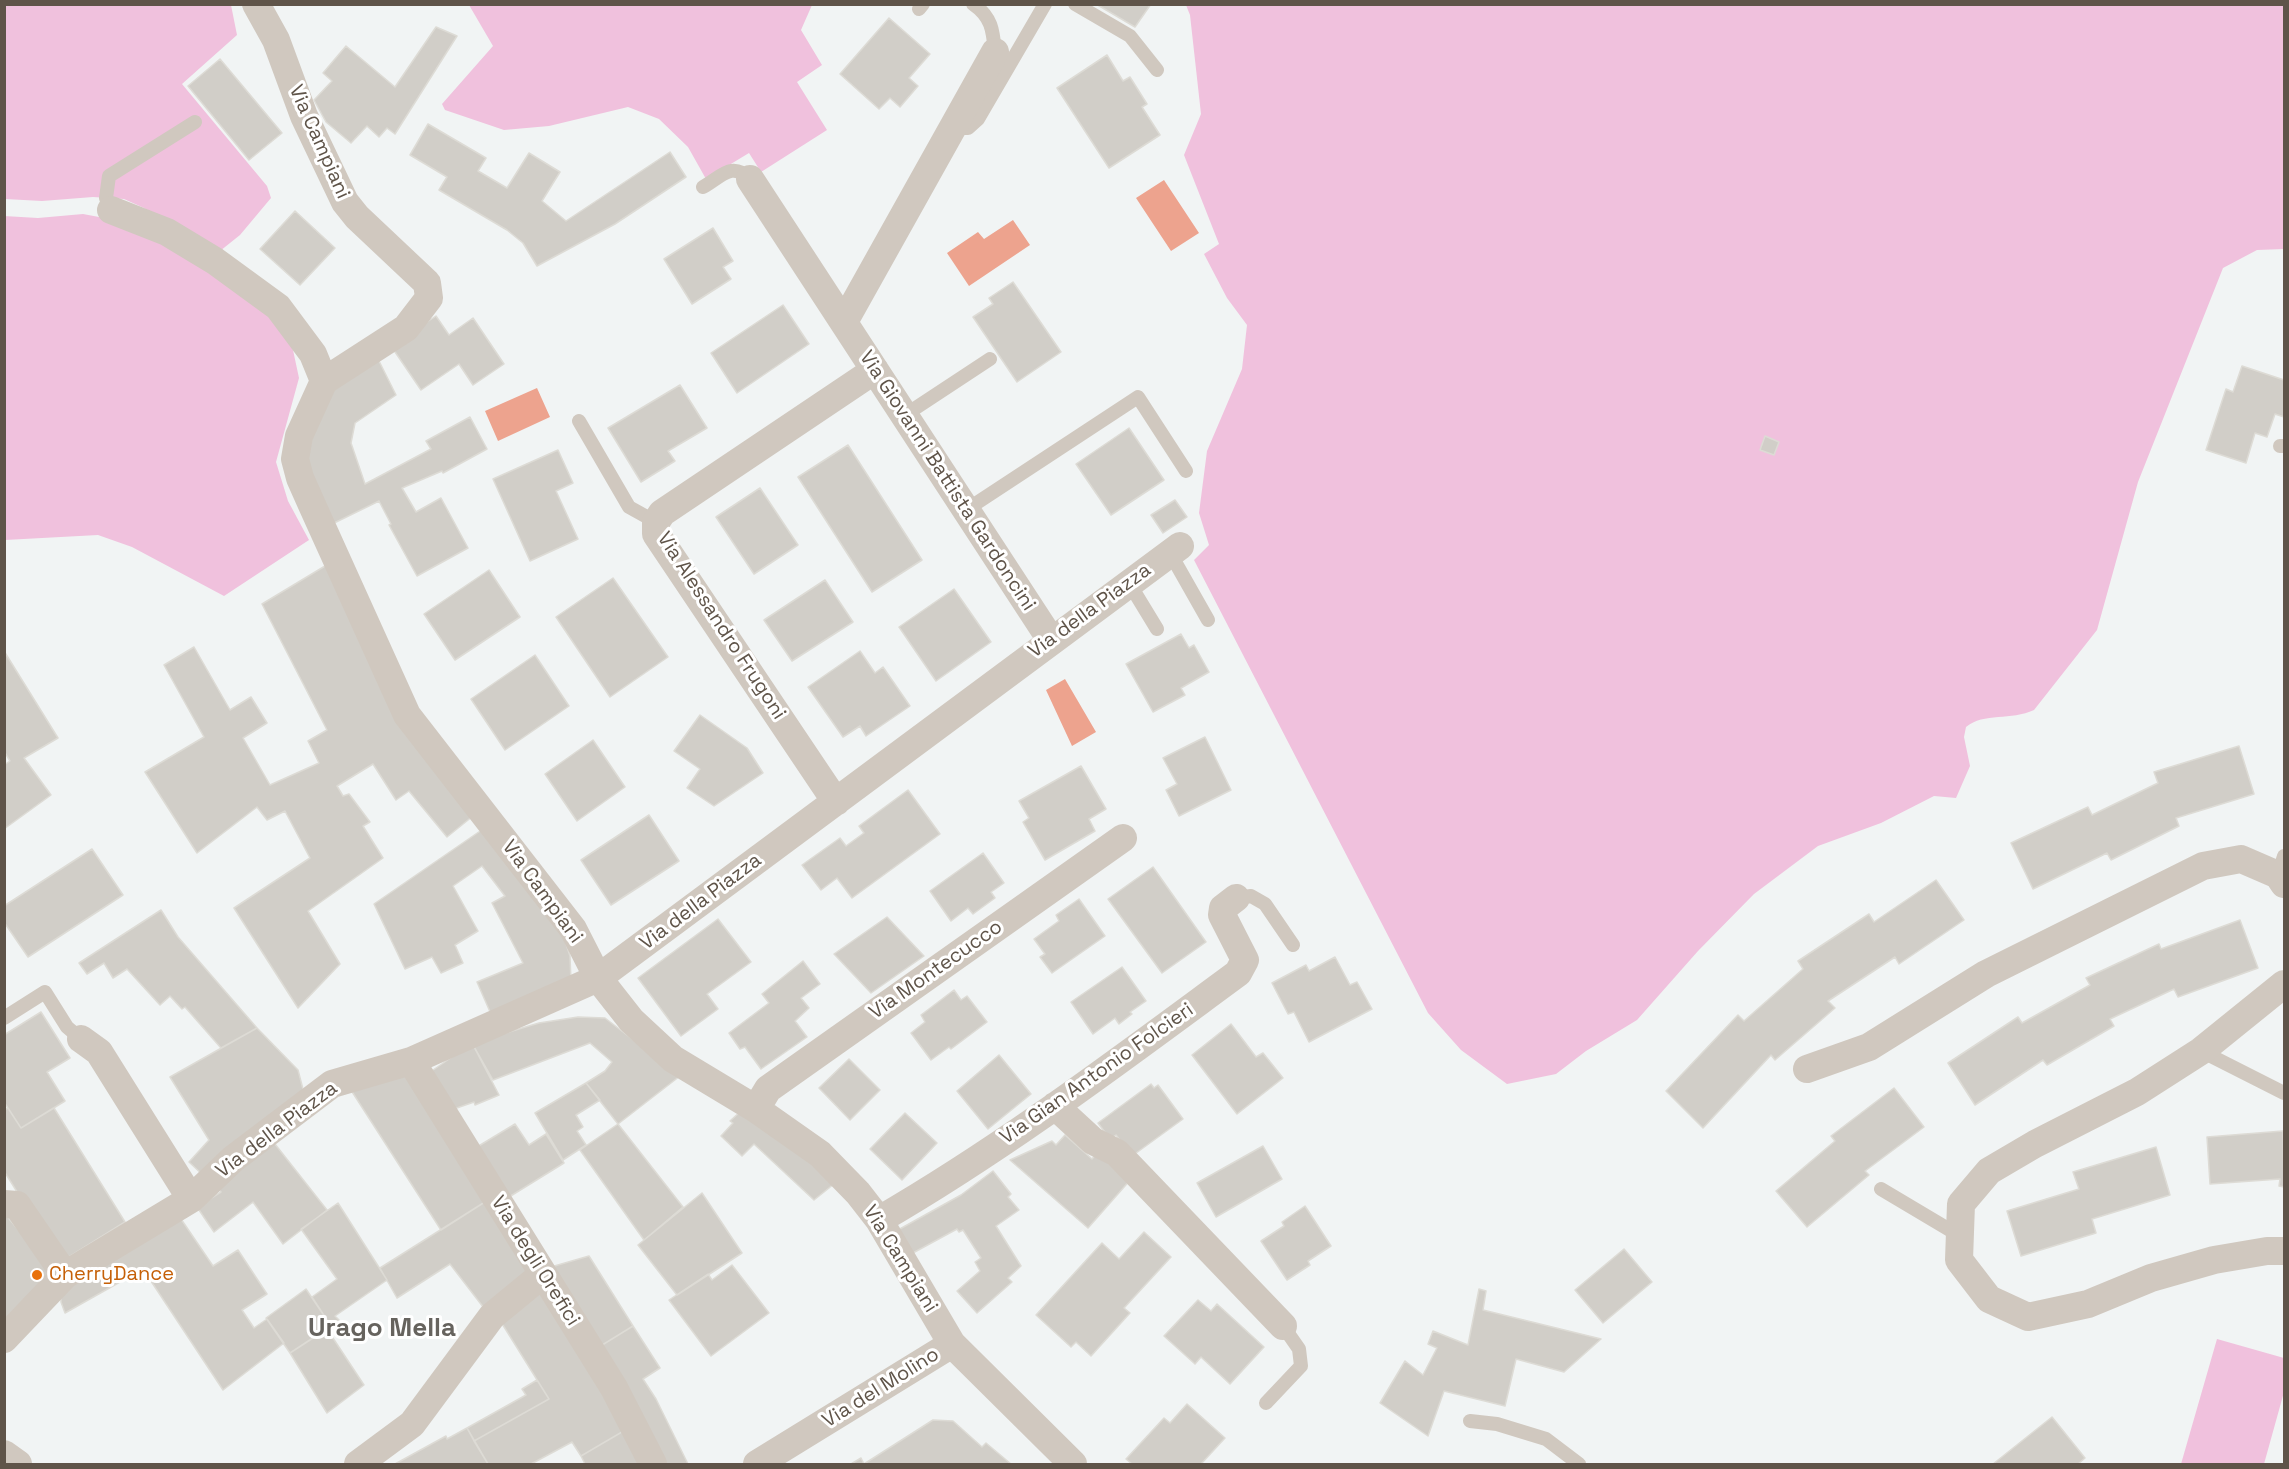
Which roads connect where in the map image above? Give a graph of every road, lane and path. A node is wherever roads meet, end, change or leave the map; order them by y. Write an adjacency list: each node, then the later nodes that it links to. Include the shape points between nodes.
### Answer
1 (256, 4): 15 (street, Via Campiani, via 276,40 304,116 345,202 427,283 429,298 406,328)
2 (974, 4): 5 (lane, via 993,25)
3 (1045, 4): 8 (lane, via 978,119 968,128)
4 (1075, 4): 6 (lane, via 1130,36)
5 (995, 52): 8 (street)
6 (1157, 70)
7 (195, 122): 11 (lane, via 109,176 106,198)
8 (954, 128): 12 (street)
9 (750, 179): 10 (lane, via 734,169); 12 (street, Via Giovanni Battista Gardoncini)
10 (703, 187)
11 (111, 210): 15 (street, via 167,232 278,307 314,354)
12 (844, 322): 14 (street, Via Giovanni Battista Gardoncini)
13 (990, 359): 16 (lane)
14 (875, 370): 16 (street, Via Giovanni Battista Gardoncini); 20 (street, Via Alessandro Frugoni, via 662,513)
15 (324, 381): 31 (street, Via Campiani, via 299,436 295,459 300,478 407,715 573,929)
16 (905, 415): 19 (street, Via Giovanni Battista Gardoncini)
17 (579, 421): 20 (lane, via 629,507)
18 (1186, 471): 19 (lane, via 1138,397)
19 (966, 510): 25 (street, Via Giovanni Battista Gardoncini)
20 (656, 522): 26 (street, Via Alessandro Frugoni, via 656,534)
21 (1175, 549): 22 (street, Via della Piazza); 23 (lane)
22 (1129, 583): 24 (lane); 25 (street, Via della Piazza)
23 (1208, 620)
24 (1157, 629)
25 (1051, 639): 26 (street, Via della Piazza)
26 (836, 802): 31 (street, Via della Piazza)
27 (1123, 838): 40 (street, Via Montecucco, via 768,1089)
28 (2282, 871): 37 (street, via 2241,859 2203,866 1986,974 1869,1047)
29 (1236, 898): 30 (lane, via 1251,896 1265,904); 39 (street, Via Gian Antonio Folcieri, via 1222,908 1222,915 1245,960 1238,973)
30 (1293, 945)
31 (598, 978): 36 (street, Via della Piazza); 40 (street, Via Campiani, via 631,1020 673,1059)
32 (2284, 984): 35 (street)
33 (4, 1018): 34 (lane, via 45,992 67,1027)
34 (81, 1039): 42 (street, via 99,1052)
35 (2201, 1051): 38 (lane); 45 (street, via 2137,1092 1989,1171 1961,1204)
36 (411, 1061): 42 (street, Via della Piazza, via 332,1083 233,1159); 47 (street, Via degli Orefici)
37 (1807, 1069)
38 (2284, 1093)
39 (1055, 1106): 44 (street, Via Gian Antonio Folcieri); 49 (street, via 1093,1141 1117,1154)
40 (756, 1109): 44 (street, Via Campiani, via 820,1154)
41 (1881, 1189): 45 (lane)
42 (191, 1199): 48 (street, Via della Piazza)
43 (4, 1204): 48 (street, via 17,1205)
44 (879, 1220): 51 (street, Via Campiani)
45 (1960, 1236): 46 (street, via 1959,1260 1989,1299 2028,1317 2088,1304 2151,1278 2214,1260)
46 (2284, 1251)
47 (543, 1274): 56 (street, via 492,1316 412,1424); 57 (street, Via degli Orefici, via 614,1388)
48 (65, 1275): 50 (street, Via della Piazza)
49 (1283, 1326): 52 (lane, via 1299,1349 1301,1366)
50 (4, 1339)
51 (952, 1344): 58 (street, Via del Molino); 59 (street, Via del Molino)
52 (1266, 1403)
53 (1470, 1421): 60 (lane, via 1497,1424 1546,1439)
54 (4, 1454): 55 (street)
55 (18, 1464)
56 (358, 1464)
57 (653, 1464)
58 (758, 1464)
59 (1073, 1464)
60 (1579, 1464)

